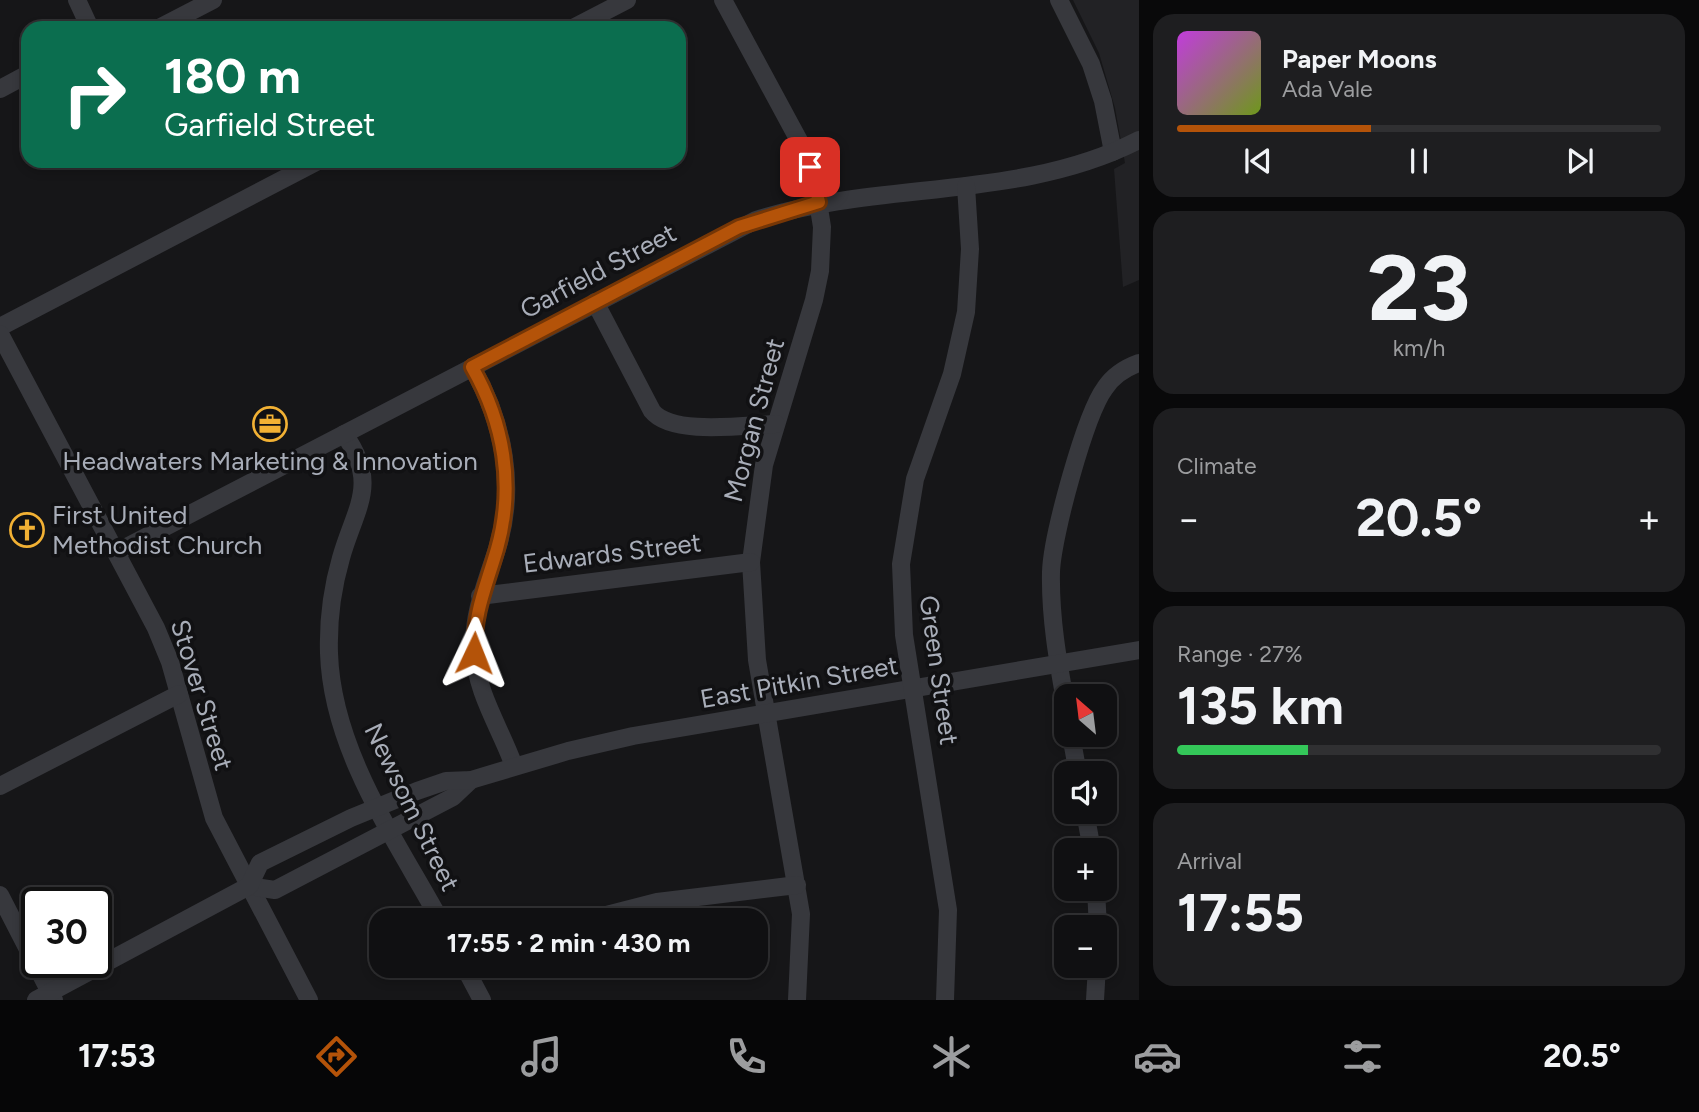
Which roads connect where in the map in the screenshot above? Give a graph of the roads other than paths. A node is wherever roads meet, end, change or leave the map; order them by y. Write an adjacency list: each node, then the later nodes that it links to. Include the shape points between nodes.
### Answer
1 (77, 0): 6 (street)
2 (213, 0): 7 (street)
3 (626, 0): 8 (street)
4 (723, 0): 15 (street, Morgan Street, via 803,148)
5 (1059, 0): 12 (street, via 1091,64)
6 (87, 21)
7 (172, 21)
8 (586, 21)
9 (21, 78): 10 (street)
10 (0, 89)
11 (1139, 141): 12 (street, Garfield Street)
12 (1113, 152): 14 (street, Garfield Street, via 1049,172)
13 (305, 168): 17 (street)
14 (966, 186): 15 (street, Garfield Street); 29 (street, Green Street, via 970,249 966,312 905,528 901,599)
15 (819, 202): 16 (street, Garfield Street, via 739,227); 21 (street, Morgan Street, via 820,271)
16 (595, 303): 20 (street, Garfield Street); 21 (street, via 652,411 663,422 680,426)
17 (0, 327)
18 (0, 334): 23 (street, Stover Street)
19 (1139, 363): 27 (street, via 1114,377 1097,400 1058,525 1051,583)
20 (472, 367): 22 (street, Garfield Street); 25 (street, via 498,425 506,474 502,528)
21 (776, 424): 24 (street, Morgan Street, via 759,491)
22 (344, 434): 23 (street, Garfield Street); 35 (street, Newsom Street, via 358,457 364,493 335,579 330,657 348,744)
23 (117, 552): 30 (street, Stover Street, via 163,643)
24 (751, 562): 25 (street, Edwards Street); 31 (street, Morgan Street, via 752,626)
25 (480, 596): 32 (street, via 474,634 477,680)
26 (1139, 650): 27 (street, East Pitkin Street)
27 (1058, 664): 28 (street); 29 (street, East Pitkin Street)
28 (1062, 684)
29 (913, 690): 31 (street, East Pitkin Street); 48 (street, Green Street, via 948,910)
30 (179, 694): 34 (street); 38 (street, Stover Street, via 214,818)
31 (766, 714): 32 (street, East Pitkin Street, via 633,736); 37 (street, Morgan Street)
32 (514, 766): 33 (street, East Pitkin Street)
33 (471, 780): 35 (street, East Pitkin Street, via 446,781); 36 (street, East Pitkin Street, via 453,797)
34 (0, 786)
35 (378, 807): 36 (street, Newsom Street); 38 (street, East Pitkin Street, via 260,863)
36 (390, 830): 38 (street, East Pitkin Street, via 275,890); 40 (street, Newsom Street)
37 (797, 885): 41 (street); 47 (street, Morgan Street, via 802,943)
38 (249, 886): 44 (street, East Pitkin Street); 45 (street, Stover Street)
39 (0, 895): 44 (street)
40 (433, 908)
41 (634, 908)
42 (475, 978): 46 (street)
43 (1096, 978): 49 (street)
44 (47, 997)
45 (309, 1000)
46 (482, 1000)
47 (797, 1000)
48 (945, 1000)
49 (1094, 1000)

